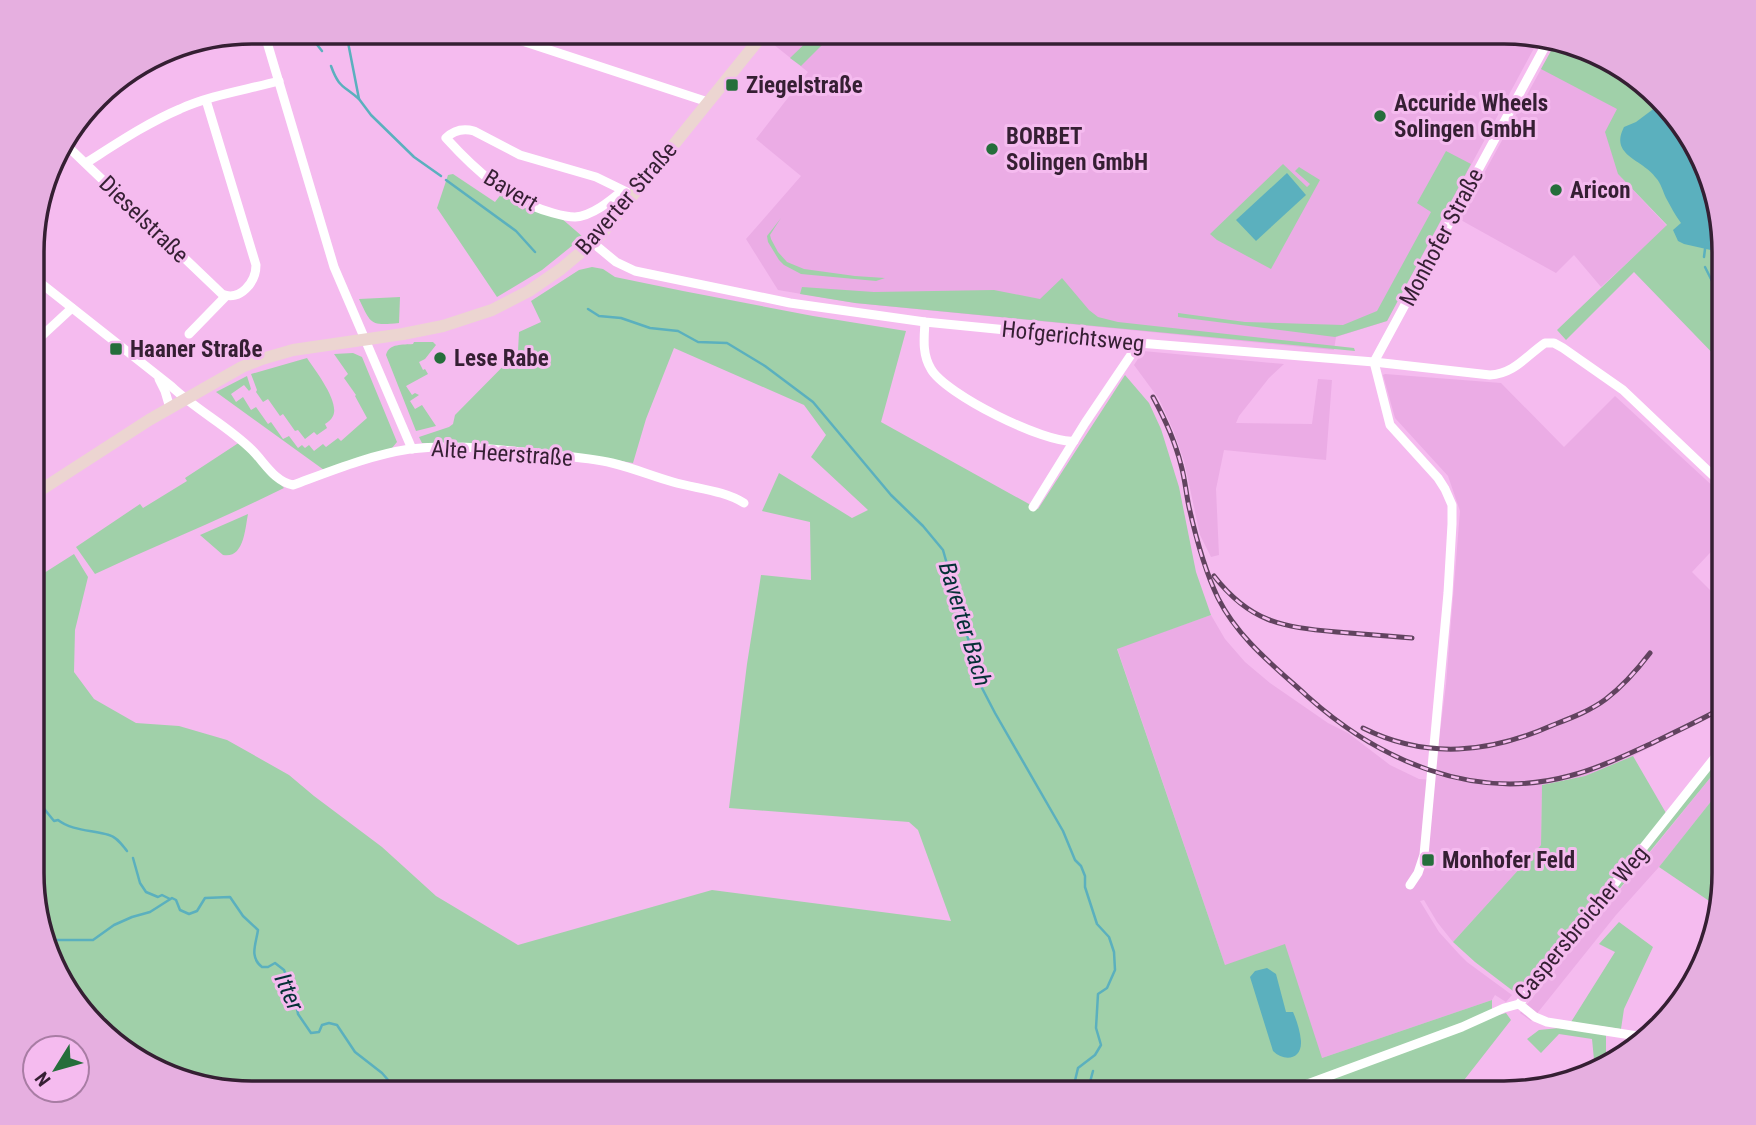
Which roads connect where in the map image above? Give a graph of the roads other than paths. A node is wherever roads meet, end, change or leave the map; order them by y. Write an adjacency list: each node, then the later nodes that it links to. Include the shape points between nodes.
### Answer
1 (268, 44): 5 (street)
2 (531, 44): 7 (street)
3 (755, 44): 7 (main road, Baverter Straße)
4 (1544, 48): 20 (street, Monhofer Straße)
5 (279, 81): 6 (street); 18 (street, via 334,267)
6 (206, 100): 9 (street, via 160,119); 13 (street, via 256,265 248,287)
7 (708, 102): 10 (main road, Baverter Straße)
8 (71, 150): 9 (street, Dieselstraße)
9 (86, 163): 13 (street, Dieselstraße)
10 (628, 193): 10 (street, Bavert, via 591,176 520,156 469,130 457,130 446,138 501,189 547,211 577,217); 11 (main road, Baverter Straße)
11 (593, 243): 15 (street, Hofgerichtsweg, via 635,271 790,303); 18 (main road, Baverter Straße, via 549,278 492,310 443,326)
12 (44, 286): 14 (street, Alte Heerstraße)
13 (226, 296): 17 (street)
14 (72, 308): 16 (street); 21 (street, Alte Heerstraße)
15 (925, 321): 19 (street, Hofgerichtsweg); 24 (street, via 927,361 944,384 1009,421 1057,440)
16 (44, 334)
17 (189, 334)
18 (365, 339): 22 (main road, via 262,359); 25 (street)
19 (1139, 343): 20 (street, Hofgerichtsweg); 24 (street)
20 (1374, 362): 26 (street, Hofgerichtsweg, via 1497,374 1508,372 1545,343 1554,344 1614,383); 31 (street, via 1390,425 1435,474 1452,505 1424,855)
21 (156, 375): 22 (street, Alte Heerstraße); 23 (street)
22 (185, 400): 23 (main road); 25 (street, Alte Heerstraße, via 245,443 278,479 293,485)
23 (170, 408): 27 (main road)
24 (1074, 441): 29 (street)
25 (412, 449): 28 (street, Alte Heerstraße, via 467,447 598,460 730,495)
26 (1712, 475)
27 (44, 488)
28 (744, 503)
29 (1033, 507)
30 (1712, 761): 32 (street, Caspersbroicher Weg)
31 (1409, 885)
32 (1519, 1004): 33 (street, via 1547,1022); 34 (street, Caspersbroicher Weg)
33 (1634, 1035)
34 (1316, 1081)

